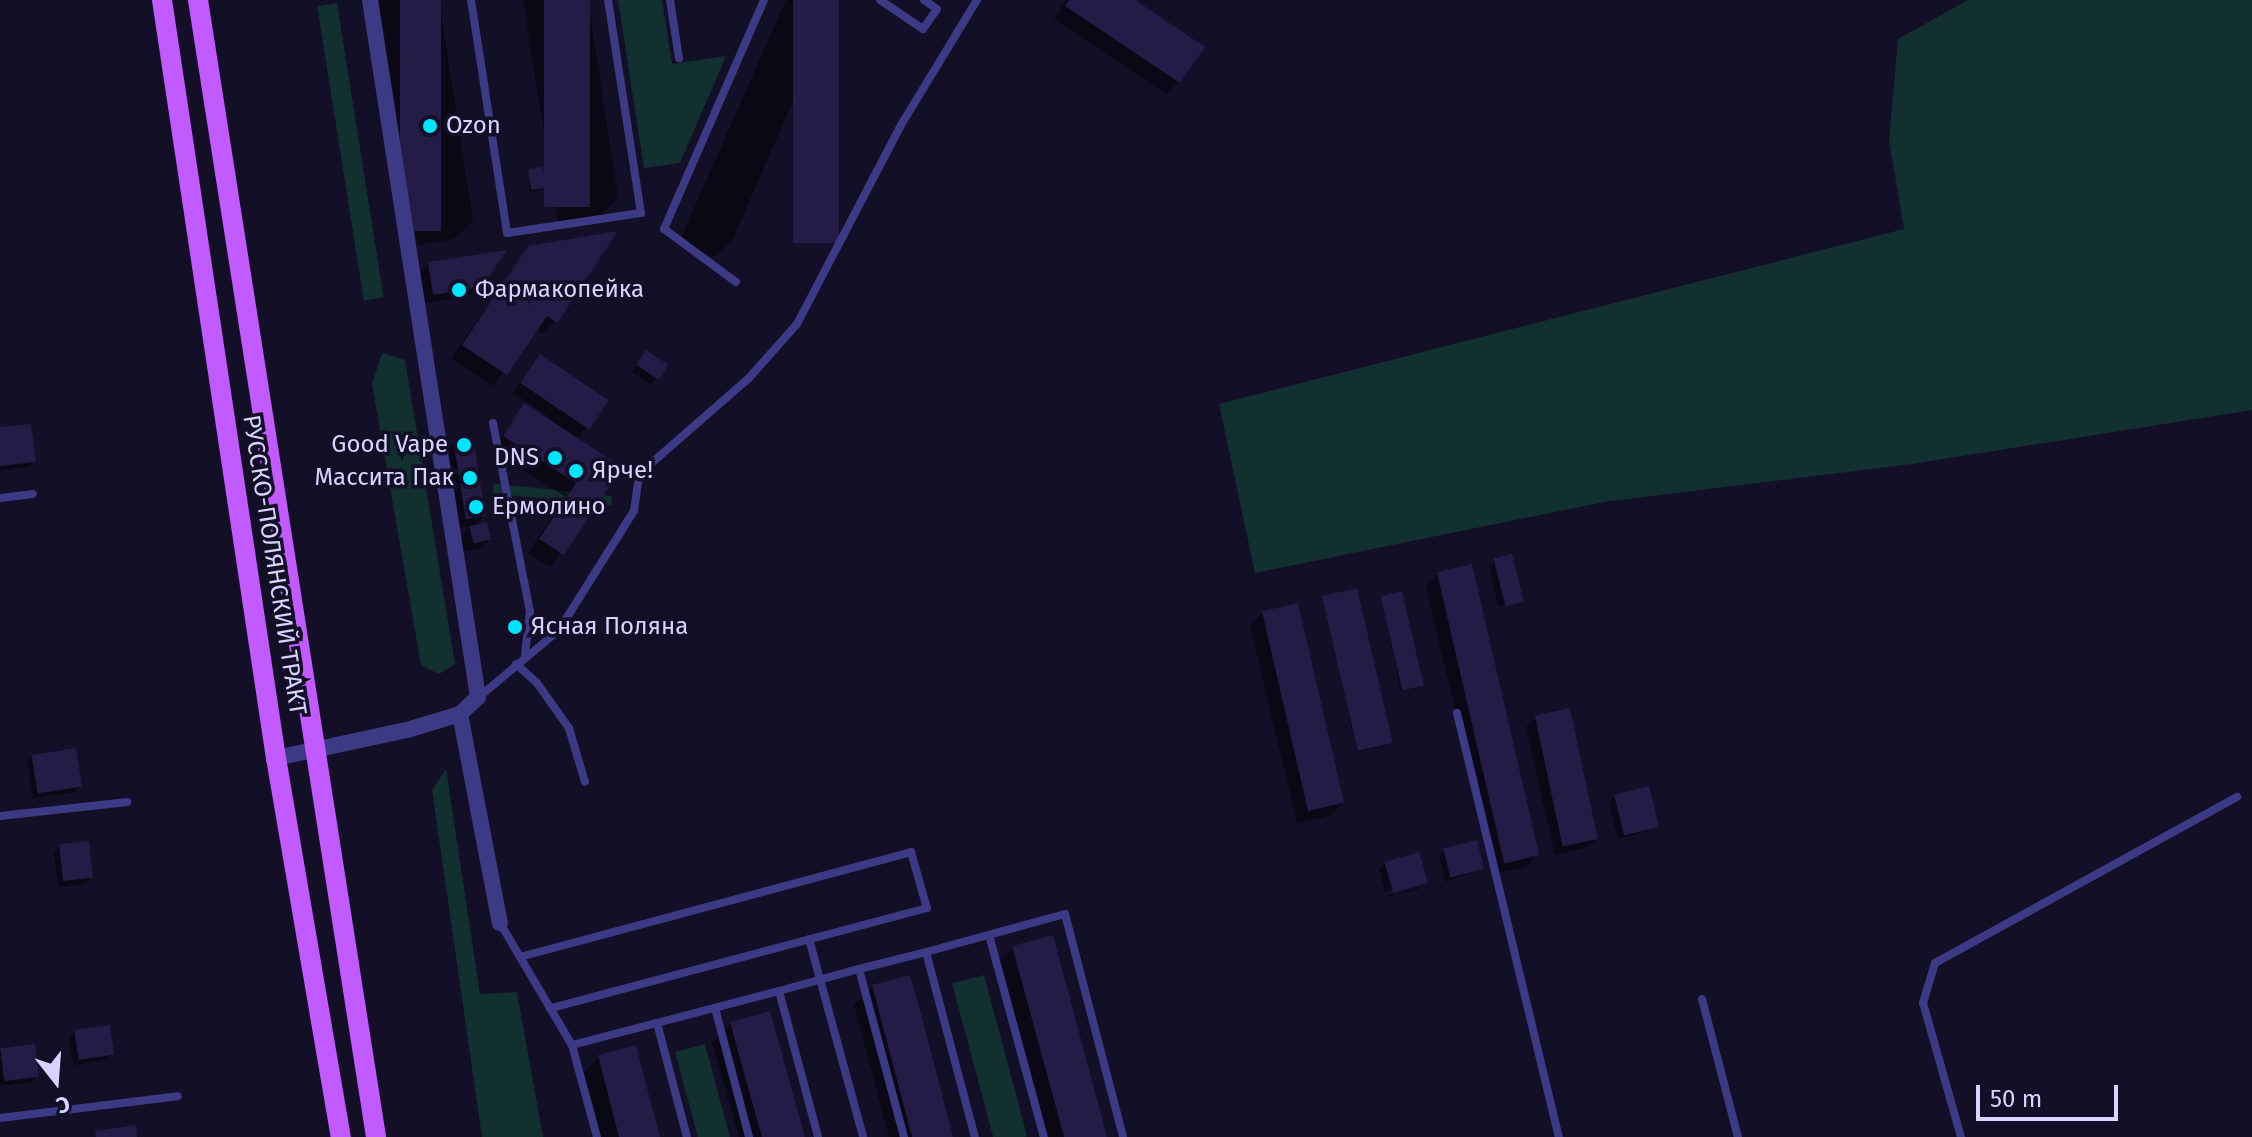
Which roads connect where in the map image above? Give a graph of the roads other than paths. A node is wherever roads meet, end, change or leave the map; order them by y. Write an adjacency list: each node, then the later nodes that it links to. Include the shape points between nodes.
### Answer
1 (162, 0): 22 (main road, РУССКО-ПОЛЯНСКИЙ ТРАКТ)
2 (198, 0): 21 (main road, РУССКО-ПОЛЯНСКИЙ ТРАКТ)
3 (370, 0): 18 (street)
4 (471, 0): 5 (lane, via 507,233 641,213)
5 (608, 0)
6 (670, 0): 11 (lane)
7 (764, 0): 12 (lane, via 664,229)
8 (880, 0): 9 (lane, via 923,29 937,9)
9 (924, 0)
10 (977, 0): 16 (lane, via 901,125 797,324 749,378 639,474 634,511 626,524 559,630)
11 (679, 58)
12 (736, 282)
13 (493, 423): 16 (lane, via 530,611)
14 (33, 494): 15 (lane)
15 (0, 498)
16 (525, 656): 17 (lane)
17 (516, 664): 18 (lane); 23 (lane, via 537,683 569,728)
18 (478, 697): 20 (street)
19 (1457, 713): 53 (lane)
20 (460, 714): 21 (street); 27 (street)
21 (312, 752): 22 (street); 43 (main road, РУССКО-ПОЛЯНСКИЙ ТРАКТ)
22 (276, 758): 42 (main road, РУССКО-ПОЛЯНСКИЙ ТРАКТ)
23 (585, 782)
24 (2237, 797): 55 (lane, via 1935,963 1923,1003)
25 (127, 802): 26 (lane)
26 (0, 816)
27 (500, 923): 31 (lane)
28 (989, 935): 30 (lane); 51 (lane); 52 (lane, via 1065,914)
29 (809, 939): 31 (lane, via 927,908 911,852); 33 (lane); 36 (lane)
30 (926, 952): 32 (lane); 50 (lane)
31 (520, 957): 36 (lane)
32 (859, 969): 33 (lane); 49 (lane)
33 (821, 980): 34 (lane); 48 (lane)
34 (779, 991): 37 (lane); 47 (lane)
35 (1702, 999): 54 (lane)
36 (550, 1008): 39 (lane)
37 (715, 1008): 38 (lane); 46 (lane)
38 (657, 1023): 39 (lane); 45 (lane)
39 (572, 1045): 44 (lane)
40 (178, 1096): 41 (lane)
41 (0, 1118)
42 (341, 1137)
43 (376, 1137)
44 (597, 1137)
45 (687, 1137)
46 (749, 1137)
47 (818, 1137)
48 (863, 1137)
49 (904, 1137)
50 (975, 1137)
51 (1044, 1137)
52 (1123, 1137)
53 (1559, 1137)
54 (1738, 1137)
55 (1961, 1137)

